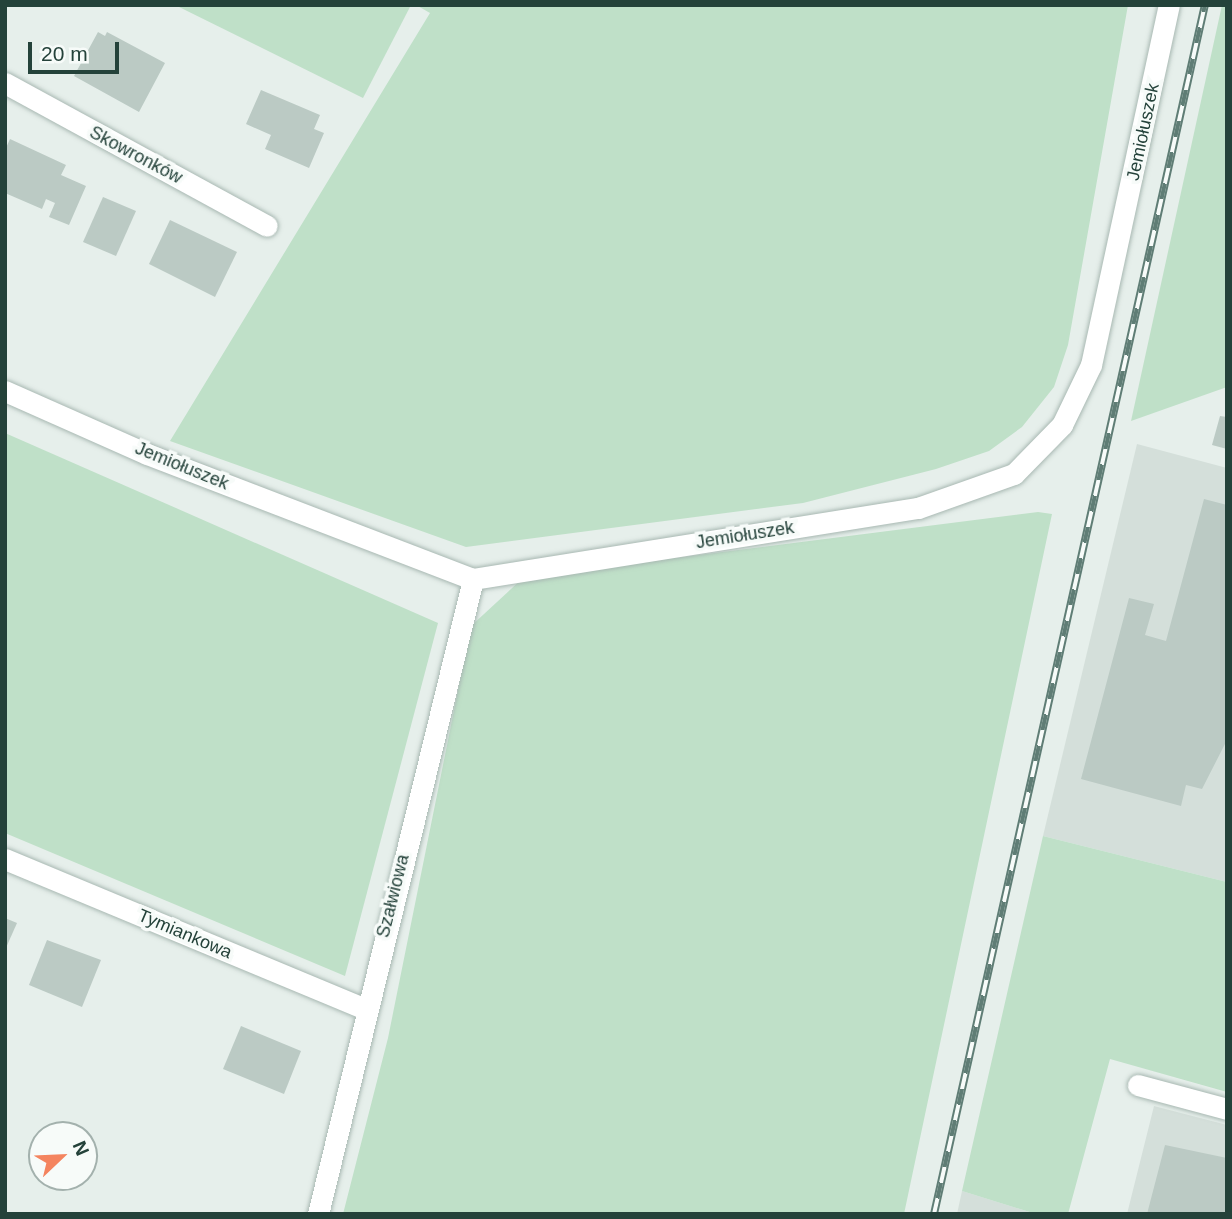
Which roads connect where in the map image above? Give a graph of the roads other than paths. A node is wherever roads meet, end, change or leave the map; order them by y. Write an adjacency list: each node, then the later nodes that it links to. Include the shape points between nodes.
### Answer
1 (1169, 5): 5 (street, Jemiołuszek, via 1091,365 1062,425 1014,474 918,508)
2 (5, 83): 3 (street, Skowronków)
3 (267, 226)
4 (5, 391): 5 (street, Jemiołuszek, via 147,454)
5 (473, 579): 7 (street, Szałwiowa)
6 (5, 859): 7 (street, Tymiankowa)
7 (365, 1009): 10 (street, Szałwiowa)
8 (1138, 1085): 9 (street)
9 (1227, 1109)
10 (318, 1214)

